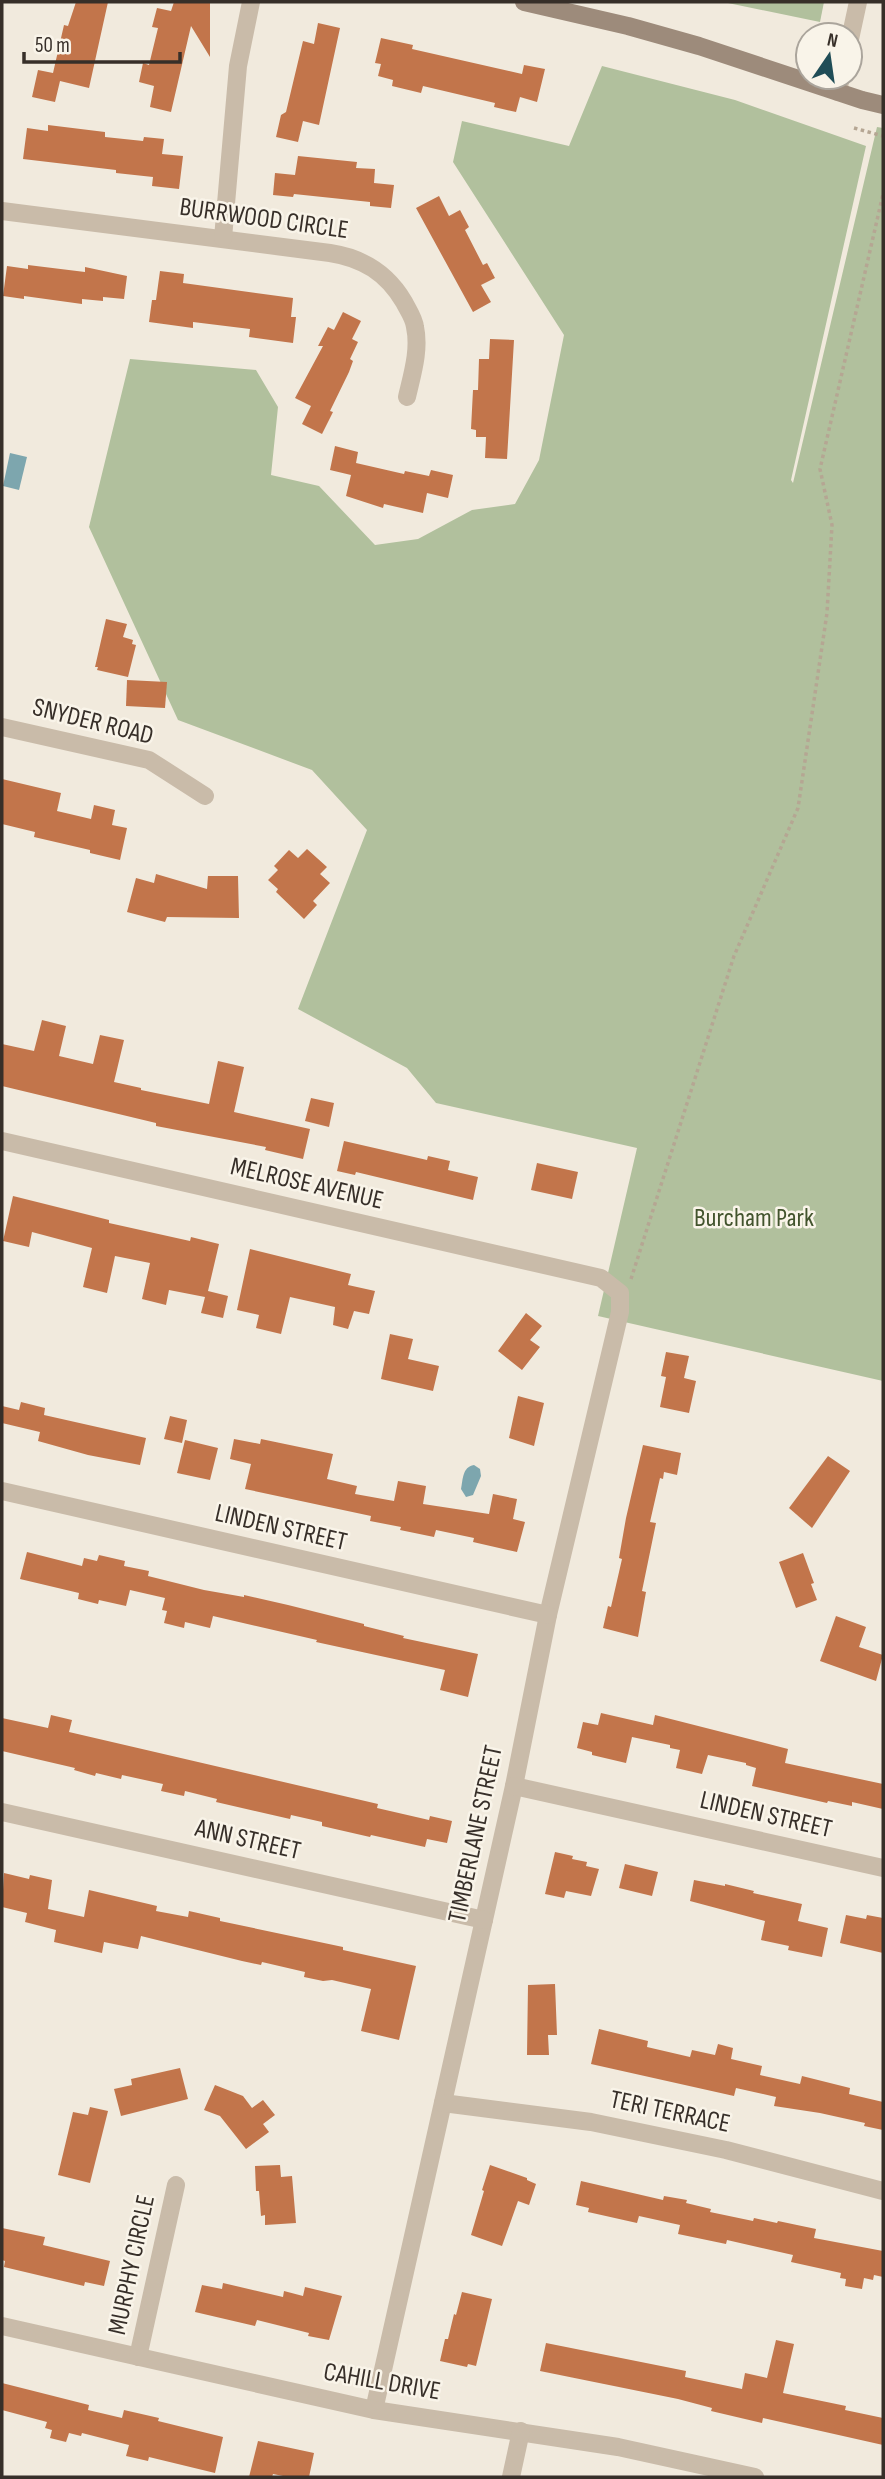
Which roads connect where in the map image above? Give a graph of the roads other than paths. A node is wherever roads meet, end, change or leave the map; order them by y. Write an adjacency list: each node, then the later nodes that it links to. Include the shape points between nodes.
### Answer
1 (251, 2): 9 (street, via 238,66)
2 (524, 2): 5 (street)
3 (858, 2): 4 (street)
4 (854, 21)
5 (794, 72)
6 (854, 91): 7 (street)
7 (883, 105)
8 (2, 211): 9 (street, BURRWOOD CIRCLE)
9 (223, 238): 10 (street, BURRWOOD CIRCLE, via 348,255 385,276 415,327 415,359)
10 (407, 397)
11 (2, 727): 12 (street, SNYDER ROAD, via 149,760)
12 (205, 796)
13 (2, 1141): 14 (street, MELROSE AVENUE, via 601,1278)
14 (620, 1293): 16 (street, TIMBERLANE STREET, via 620,1312)
15 (2, 1491): 16 (street, LINDEN STREET)
16 (548, 1615): 17 (street, TIMBERLANE STREET)
17 (514, 1786): 19 (street, LINDEN STREET); 20 (street, TIMBERLANE STREET)
18 (2, 1812): 20 (street, ANN STREET)
19 (883, 1868)
20 (484, 1920): 21 (street, TIMBERLANE STREET)
21 (443, 2103): 23 (street, TERI TERRACE, via 591,2122 726,2150); 26 (street, TIMBERLANE STREET)
22 (176, 2185): 25 (street, MURPHY CIRCLE)
23 (883, 2191)
24 (2, 2326): 25 (street, CAHILL DRIVE)
25 (138, 2357): 26 (street, CAHILL DRIVE)
26 (374, 2410): 27 (street, CAHILL DRIVE)
27 (520, 2431): 28 (street); 29 (street, CAHILL DRIVE)
28 (511, 2477)
29 (755, 2477)

